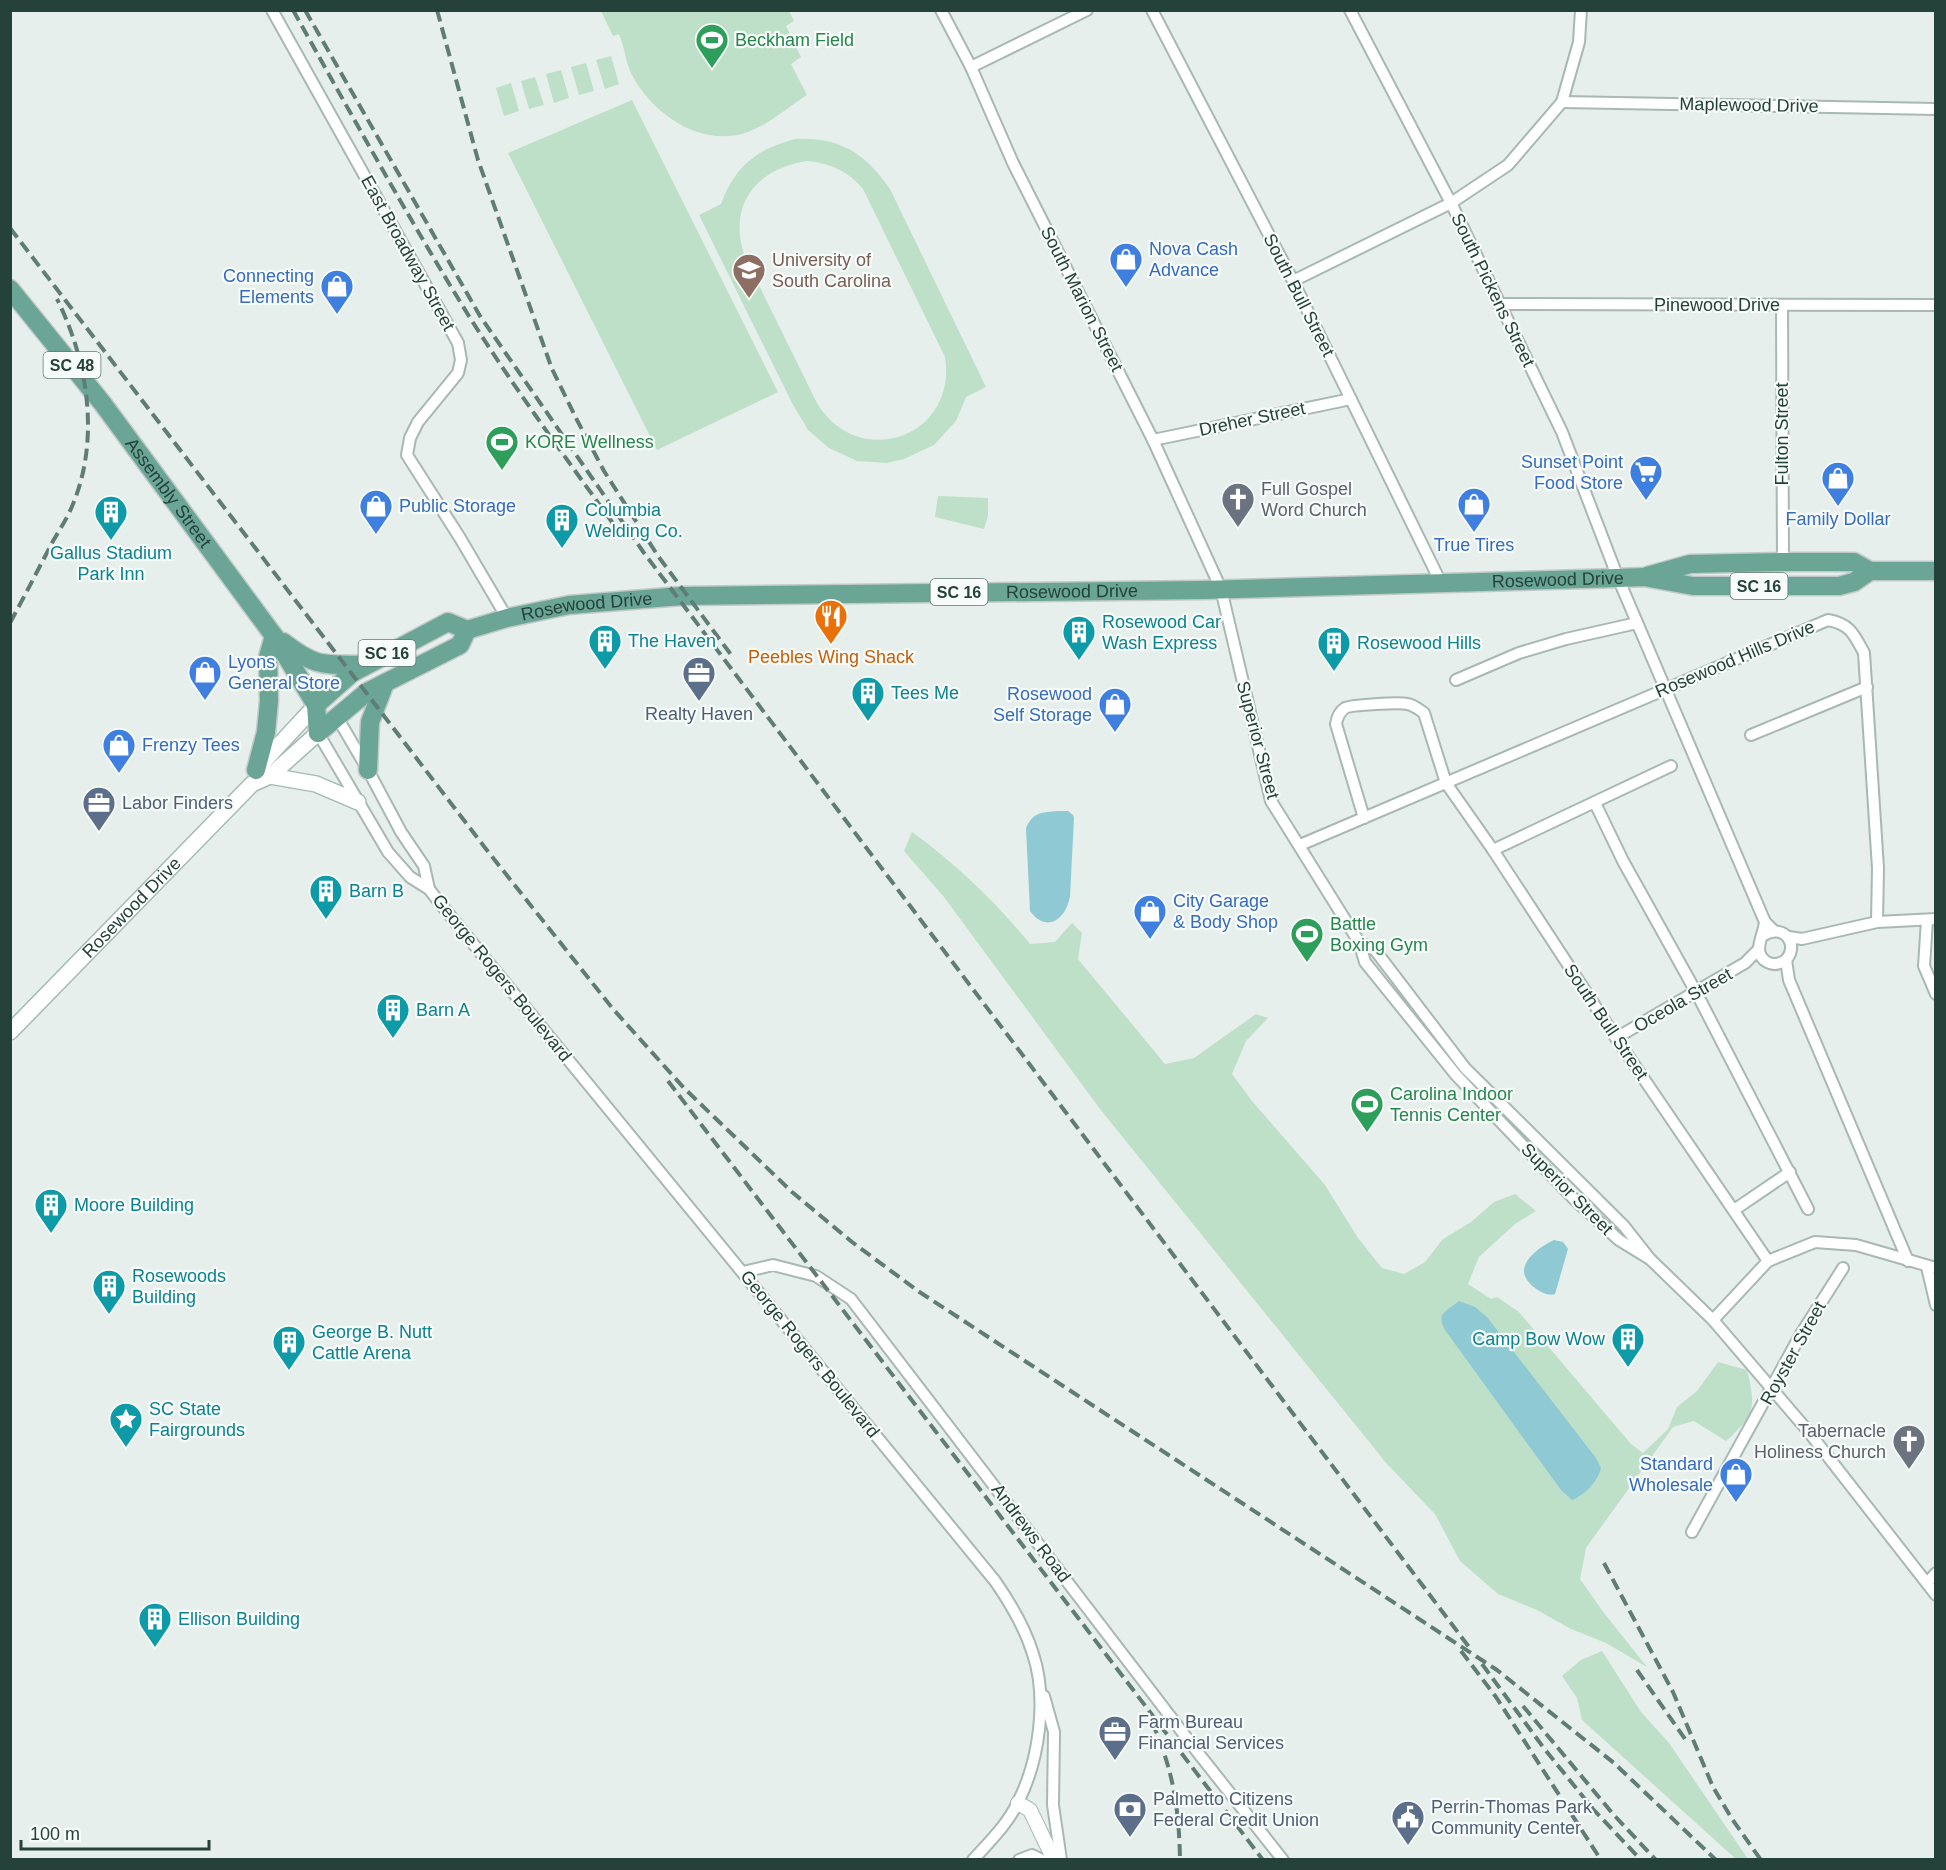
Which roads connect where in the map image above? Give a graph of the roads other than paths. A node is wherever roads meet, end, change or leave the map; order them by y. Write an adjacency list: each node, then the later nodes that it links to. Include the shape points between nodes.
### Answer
1 (272, 10): 25 (street, East Broadway Street, via 458,343 458,373 418,422 407,454)
2 (941, 10): 7 (street, South Marion Street)
3 (1087, 10): 7 (street)
4 (1152, 10): 11 (street, South Bull Street)
5 (1350, 10): 10 (street, South Pickens Street)
6 (1581, 10): 8 (street, via 1579,42)
7 (971, 67): 17 (street, South Marion Street, via 1013,163)
8 (1562, 102): 9 (street, Maplewood Drive); 10 (street, via 1508,165)
9 (1935, 109)
10 (1451, 203): 11 (street); 13 (street, South Pickens Street)
11 (1293, 282): 16 (street, South Bull Street)
12 (10, 289): 28 (main road, Assembly Street / SC 48, via 103,404)
13 (1498, 304): 15 (street, Pinewood Drive); 22 (street, South Pickens Street, via 1562,432)
14 (1935, 305): 15 (street, Pinewood Drive)
15 (1782, 306): 18 (street, Fulton Street)
16 (1351, 399): 17 (street, Dreher Street); 23 (street, South Bull Street)
17 (1153, 440): 24 (street, South Marion Street)
18 (1783, 562): 19 (main road, Rosewood Drive / SC 16, via 1854,562); 21 (main road, Rosewood Drive / SC 16, via 1690,564)
19 (1870, 571): 20 (main road, Rosewood Drive / SC 16); 21 (main road, Rosewood Drive / SC 16, via 1839,586 1693,586)
20 (1935, 571)
21 (1644, 577): 22 (main road, Rosewood Drive / SC 16)
22 (1618, 578): 23 (main road, Rosewood Drive / SC 16); 26 (street)
23 (1440, 581): 24 (main road, Rosewood Drive / SC 16)
24 (1221, 590): 25 (main road, Rosewood Drive / SC 16, via 682,596 569,605); 45 (street, Superior Street, via 1271,801)
25 (507, 618): 27 (main road, Rosewood Drive / SC 16)
26 (1637, 623): 30 (street, via 1520,653); 33 (street)
27 (467, 630): 29 (main road, Rosewood Drive / SC 16, via 448,622); 31 (main road, Rosewood Drive / SC 16, via 460,645)
28 (274, 636): 29 (main road, via 302,657 319,664); 34 (main road, Assembly Street / SC 48); 40 (main road, via 268,657 269,701)
29 (366, 665): 34 (main road, Rosewood Drive / SC 16)
30 (1456, 681)
31 (385, 683): 35 (main road, Rosewood Drive / SC 16, via 367,692); 39 (main road, via 370,722)
32 (1867, 687): 33 (street, Rosewood Hills Drive, via 1864,653 1857,639 1848,627 1828,620); 37 (street); 49 (street, Rosewood Hills Drive, via 1878,860)
33 (1665, 689): 41 (street, Rosewood Hills Drive); 50 (street)
34 (316, 705): 35 (main road, Assembly Street); 36 (main road, Assembly Street); 40 (main road, Rosewood Drive / SC 16)
35 (337, 717): 36 (main road, Rosewood Drive); 39 (street, George Rogers Boulevard)
36 (318, 733): 40 (main road, Rosewood Drive); 42 (street, George Rogers Boulevard)
37 (1751, 735)
38 (1671, 766): 43 (street)
39 (368, 770): 47 (street, George Rogers Boulevard, via 424,866)
40 (260, 777): 42 (main road, via 316,784); 59 (main road, Rosewood Drive)
41 (1446, 783): 44 (street, Rosewood Hills Drive); 44 (street, via 1424,713 1415,706 1405,703 1343,709 1336,724); 46 (street, South Bull Street)
42 (358, 802): 47 (street, George Rogers Boulevard, via 388,852 410,877)
43 (1595, 803): 46 (street); 57 (street)
44 (1364, 818): 45 (street, Rosewood Hills Drive)
45 (1300, 845): 51 (street, Superior Street)
46 (1493, 850): 60 (street, South Bull Street)
47 (429, 889): 69 (street, George Rogers Boulevard)
48 (1931, 920): 49 (street); 58 (street, via 1924,966)
49 (1877, 922): 52 (street)
50 (1769, 933): 52 (street, via 1785,933); 53 (street, via 1759,944)
51 (1359, 942): 64 (street, Superior Street, via 1375,950 1465,1068 1624,1226); 64 (street, Superior Street, via 1365,962 1455,1075 1578,1203 1619,1240)
52 (1791, 942): 56 (street)
53 (1759, 950): 54 (street); 55 (street, Oceola Street)
54 (1764, 960): 55 (street, Oceola Street); 56 (street)
55 (1750, 961): 57 (street, Oceola Street)
56 (1782, 962): 66 (street)
57 (1696, 992): 60 (street, Oceola Street); 61 (street)
58 (1935, 994)
59 (10, 1032)
60 (1616, 1038): 63 (street, South Bull Street)
61 (1790, 1172): 62 (street); 63 (street)
62 (1808, 1209)
63 (1734, 1210): 65 (street, South Bull Street)
64 (1650, 1259): 71 (street, Superior Street)
65 (1768, 1261): 66 (street, via 1815,1242 1856,1245); 71 (street)
66 (1908, 1261): 68 (street)
67 (1843, 1268): 72 (street, Royster Street, via 1801,1334)
68 (1931, 1268): 70 (street)
69 (743, 1272): 77 (street, George Rogers Boulevard, via 995,1581 1024,1629); 84 (street, Andrews Road, via 773,1265 816,1276 851,1299)
70 (1935, 1305)
71 (1713, 1320): 72 (street, Superior Street)
72 (1773, 1388): 73 (street, Royster Street); 75 (street, Superior Street)
73 (1692, 1532)
74 (1935, 1573): 75 (street)
75 (1927, 1583): 76 (street, Superior Street)
76 (1935, 1595)
77 (1036, 1670): 78 (street, George Rogers Boulevard, via 1040,1716 1037,1743); 83 (street, via 1054,1732 1053,1805)
78 (1018, 1803): 79 (street, George Rogers Boulevard); 82 (street, via 1030,1810)
79 (972, 1860)
80 (1019, 1860): 81 (street, via 1032,1855)
81 (1042, 1860)
82 (1054, 1860)
83 (1061, 1860)
84 (1283, 1860)

